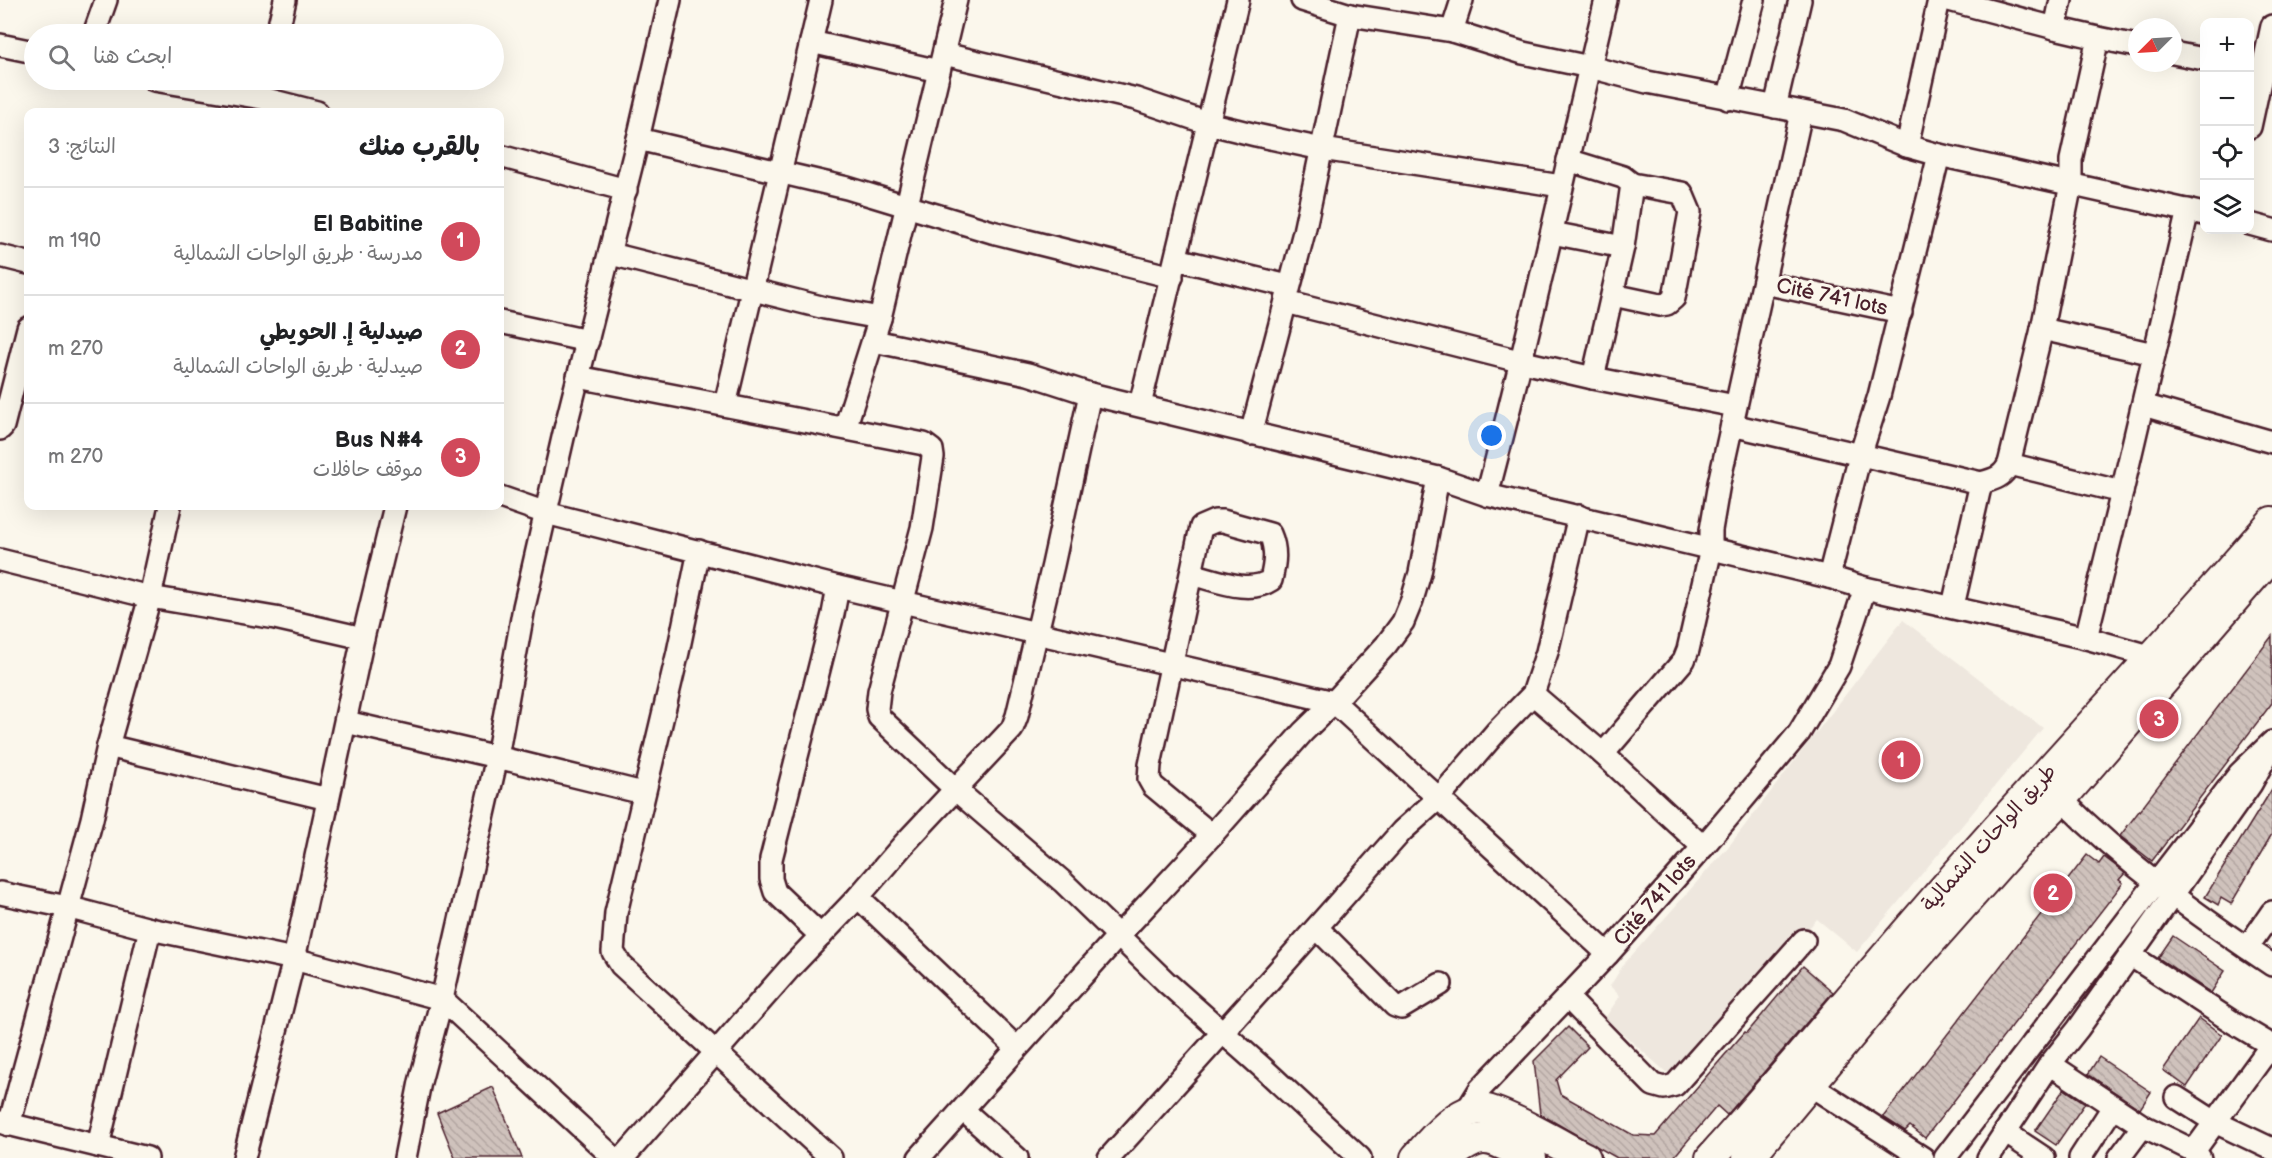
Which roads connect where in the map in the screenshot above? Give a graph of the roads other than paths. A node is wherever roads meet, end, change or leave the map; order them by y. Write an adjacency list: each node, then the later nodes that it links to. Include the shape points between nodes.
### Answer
1 (106, 0): 16 (street)
2 (285, 0): 17 (street)
3 (670, 0): 39 (street)
4 (821, 0): 22 (street)
5 (956, 0): 28 (street)
6 (1238, 0): 37 (street)
7 (1302, 0): 15 (street)
8 (1462, 0): 20 (street)
9 (1606, 0): 29 (street)
10 (1755, 0): 33 (street)
11 (1800, 0): 34 (street)
12 (1939, 0): 40 (street)
13 (1949, 0): 19 (street)
14 (2061, 0): 19 (street)
15 (1350, 15): 20 (street); 41 (street)
16 (98, 24)
17 (279, 24)
18 (2272, 26): 30 (street)
19 (2055, 28): 21 (street)
20 (1452, 31): 29 (street, via 1523,53)
21 (2098, 38): 23 (street); 47 (street, via 2072,160)
22 (811, 42): 28 (street); 45 (street)
23 (2128, 44)
24 (0, 45): 25 (street)
25 (24, 50)
26 (2182, 55): 27 (street)
27 (2200, 58)
28 (941, 62): 37 (street, via 1136,99); 50 (street)
29 (1590, 67): 33 (street); 44 (street)
30 (2261, 81): 38 (street)
31 (218, 90): 32 (street)
32 (262, 97): 35 (street)
33 (1728, 99): 34 (street)
34 (1775, 107): 36 (street)
35 (302, 108)
36 (1801, 113): 40 (street, via 1844,120); 60 (street)
37 (1207, 123): 41 (street); 59 (street)
38 (2250, 126)
39 (638, 139): 45 (street); 49 (street)
40 (1907, 146): 42 (street)
41 (1322, 149): 48 (street); 62 (street)
42 (1939, 154): 47 (street); 64 (street)
43 (504, 157): 49 (street)
44 (1568, 160): 46 (street); 48 (street)
45 (781, 174): 50 (street); 61 (street)
46 (1632, 183): 55 (street); 63 (street, via 1682,193 1690,212 1674,298 1660,304)
47 (2071, 184): 51 (street); 67 (street)
48 (1561, 186): 54 (street)
49 (626, 190): 56 (street)
50 (908, 206): 59 (street, via 992,232); 65 (street)
51 (2196, 212): 71 (street)
52 (2254, 225): 53 (street)
53 (2272, 230)
54 (1552, 233): 55 (street); 72 (street)
55 (1623, 247): 63 (street)
56 (611, 254): 61 (street); 68 (street)
57 (0, 256): 58 (street)
58 (24, 262)
59 (1174, 268): 62 (street); 77 (street)
60 (1764, 283): 64 (street, Cité 741 lots); 79 (street)
61 (754, 288): 65 (street, via 825,308); 76 (street)
62 (1287, 294): 72 (street); 82 (street)
63 (1613, 295): 74 (street)
64 (1901, 312): 84 (street)
65 (880, 318): 69 (street)
66 (504, 323): 68 (street)
67 (2042, 329): 71 (street); 85 (street)
68 (588, 341): 73 (street)
69 (874, 341): 75 (street, via 1028,374); 80 (street)
70 (24, 344): 81 (street)
71 (2154, 354): 78 (street)
72 (1519, 361): 74 (street); 89 (street)
73 (578, 377): 76 (street); 93 (street)
74 (1593, 378): 79 (street)
75 (1090, 394): 77 (street); 107 (street)
76 (725, 405): 80 (street)
77 (1140, 405): 82 (street)
78 (2143, 405): 83 (street); 88 (street)
79 (1733, 415): 84 (street); 96 (street, via 1711,530)
80 (845, 428): 105 (street, via 924,444 932,450 922,528)
81 (0, 429)
82 (1251, 434): 86 (street)
83 (2272, 442)
84 (1860, 456): 87 (street); 101 (street)
85 (2009, 464): 87 (street, via 2005,473); 88 (street)
86 (1438, 478): 89 (street); 113 (street, via 1420,573 1403,622)
87 (1981, 483): 106 (street)
88 (2122, 492): 109 (street)
89 (1487, 495): 94 (street)
90 (504, 498): 93 (street)
91 (169, 510): 104 (street)
92 (393, 510): 108 (street)
93 (546, 513): 97 (street); 118 (street)
94 (1579, 516): 96 (street); 112 (street, via 1547,652)
95 (2272, 522): 110 (main road, طريق الواحات الشمالية)
96 (1711, 549): 101 (street); 117 (street, via 1684,660)
97 (699, 552): 102 (street); 120 (street)
98 (2272, 555): 110 (main road, طريق الواحات الشمالية)
99 (0, 560): 104 (street)
100 (1191, 574): 111 (street)
101 (1829, 577): 103 (street)
102 (838, 587): 105 (street); 133 (street, via 771,859 775,892)
103 (1865, 588): 106 (street); 125 (street, Cité 741 lots, via 1839,666 1799,734)
104 (150, 597): 108 (street, via 275,618); 116 (street)
105 (902, 602): 107 (street); 119 (street, via 879,691 879,717)
106 (1953, 606): 109 (street)
107 (1037, 634): 111 (street); 119 (street, via 1012,729)
108 (363, 638): 114 (street)
109 (2086, 638): 110 (street)
110 (2166, 660): 123 (main road, طريق الواحات الشمالية); 175 (main road, طريق الواحات الشمالية, via 1892,946)
111 (1172, 665): 113 (street); 124 (street, via 1149,778 1164,796)
112 (1533, 694): 117 (street); 121 (street)
113 (1334, 702): 121 (street); 124 (street)
114 (346, 722): 118 (street); 122 (street)
115 (2272, 742): 126 (street, via 2251,784)
116 (108, 746): 122 (street); 129 (street)
117 (1603, 754): 125 (street)
118 (497, 756): 120 (street); 143 (street)
119 (956, 790): 128 (street); 134 (street, via 1063,882)
120 (643, 793): 147 (street, via 616,913 613,952 621,965)
121 (1440, 797): 131 (street, via 1402,831); 137 (street)
122 (328, 799): 139 (street)
123 (2061, 799): 126 (street); 149 (main road, طريق الواحات الشمالية, via 1954,914)
124 (1212, 835): 134 (street)
125 (1702, 847): 137 (street, Cité 741 lots)
126 (2163, 889): 136 (street); 138 (street); 178 (street, via 2117,935)
127 (0, 893): 129 (street)
128 (858, 897): 133 (street); 146 (street)
129 (67, 907): 132 (street); 155 (street)
130 (2272, 912): 136 (street)
131 (1317, 928): 141 (street, via 1395,1006 1408,1005); 144 (street)
132 (150, 929): 139 (street); 158 (street)
133 (820, 936): 147 (street)
134 (1118, 936): 144 (street); 146 (street)
135 (1804, 940): 142 (street, via 1675,1085 1664,1088 1653,1084)
136 (2247, 948): 140 (street)
137 (1608, 954): 142 (street, Cité 741 lots)
138 (2130, 955): 145 (street); 148 (street)
139 (294, 959): 143 (street); 164 (street)
140 (2272, 965)
141 (1441, 984)
142 (1567, 997): 153 (street, Cité 741 lots, via 1480,1089)
143 (442, 999): 165 (street); 166 (street)
144 (1221, 1032): 161 (street); 171 (street)
145 (2272, 1044): 154 (street)
146 (1017, 1048): 152 (street)
147 (715, 1053): 167 (street); 168 (street)
148 (2050, 1064): 151 (street); 157 (street)
149 (1810, 1084): 176 (main road, طريق الواحات الشمالية); 177 (street)
150 (2176, 1097): 154 (street)
151 (2113, 1107): 156 (street); 181 (street)
152 (963, 1110): 169 (street); 170 (street)
153 (1462, 1116): 160 (street); 172 (main road, via 1440,1130); 174 (main road, via 1480,1109 1498,1113)
154 (2215, 1122): 159 (street); 162 (street)
155 (5, 1124): 158 (street)
156 (2143, 1126): 162 (street); 182 (street)
157 (2005, 1132): 179 (street); 180 (street)
158 (98, 1146): 163 (street)
159 (2272, 1149)
160 (1454, 1153): 173 (main road, via 1487,1137)
161 (1121, 1154)
162 (2197, 1154)
163 (147, 1158)
164 (244, 1158)
165 (405, 1158)
166 (614, 1158)
167 (623, 1158)
168 (831, 1158)
169 (919, 1158)
170 (1017, 1158)
171 (1360, 1158)
172 (1416, 1158)
173 (1531, 1158)
174 (1585, 1158)
175 (1711, 1158)
176 (1748, 1158)
177 (1923, 1158)
178 (1945, 1158)
179 (1988, 1158)
180 (2044, 1158)
181 (2080, 1158)
182 (2119, 1158)

